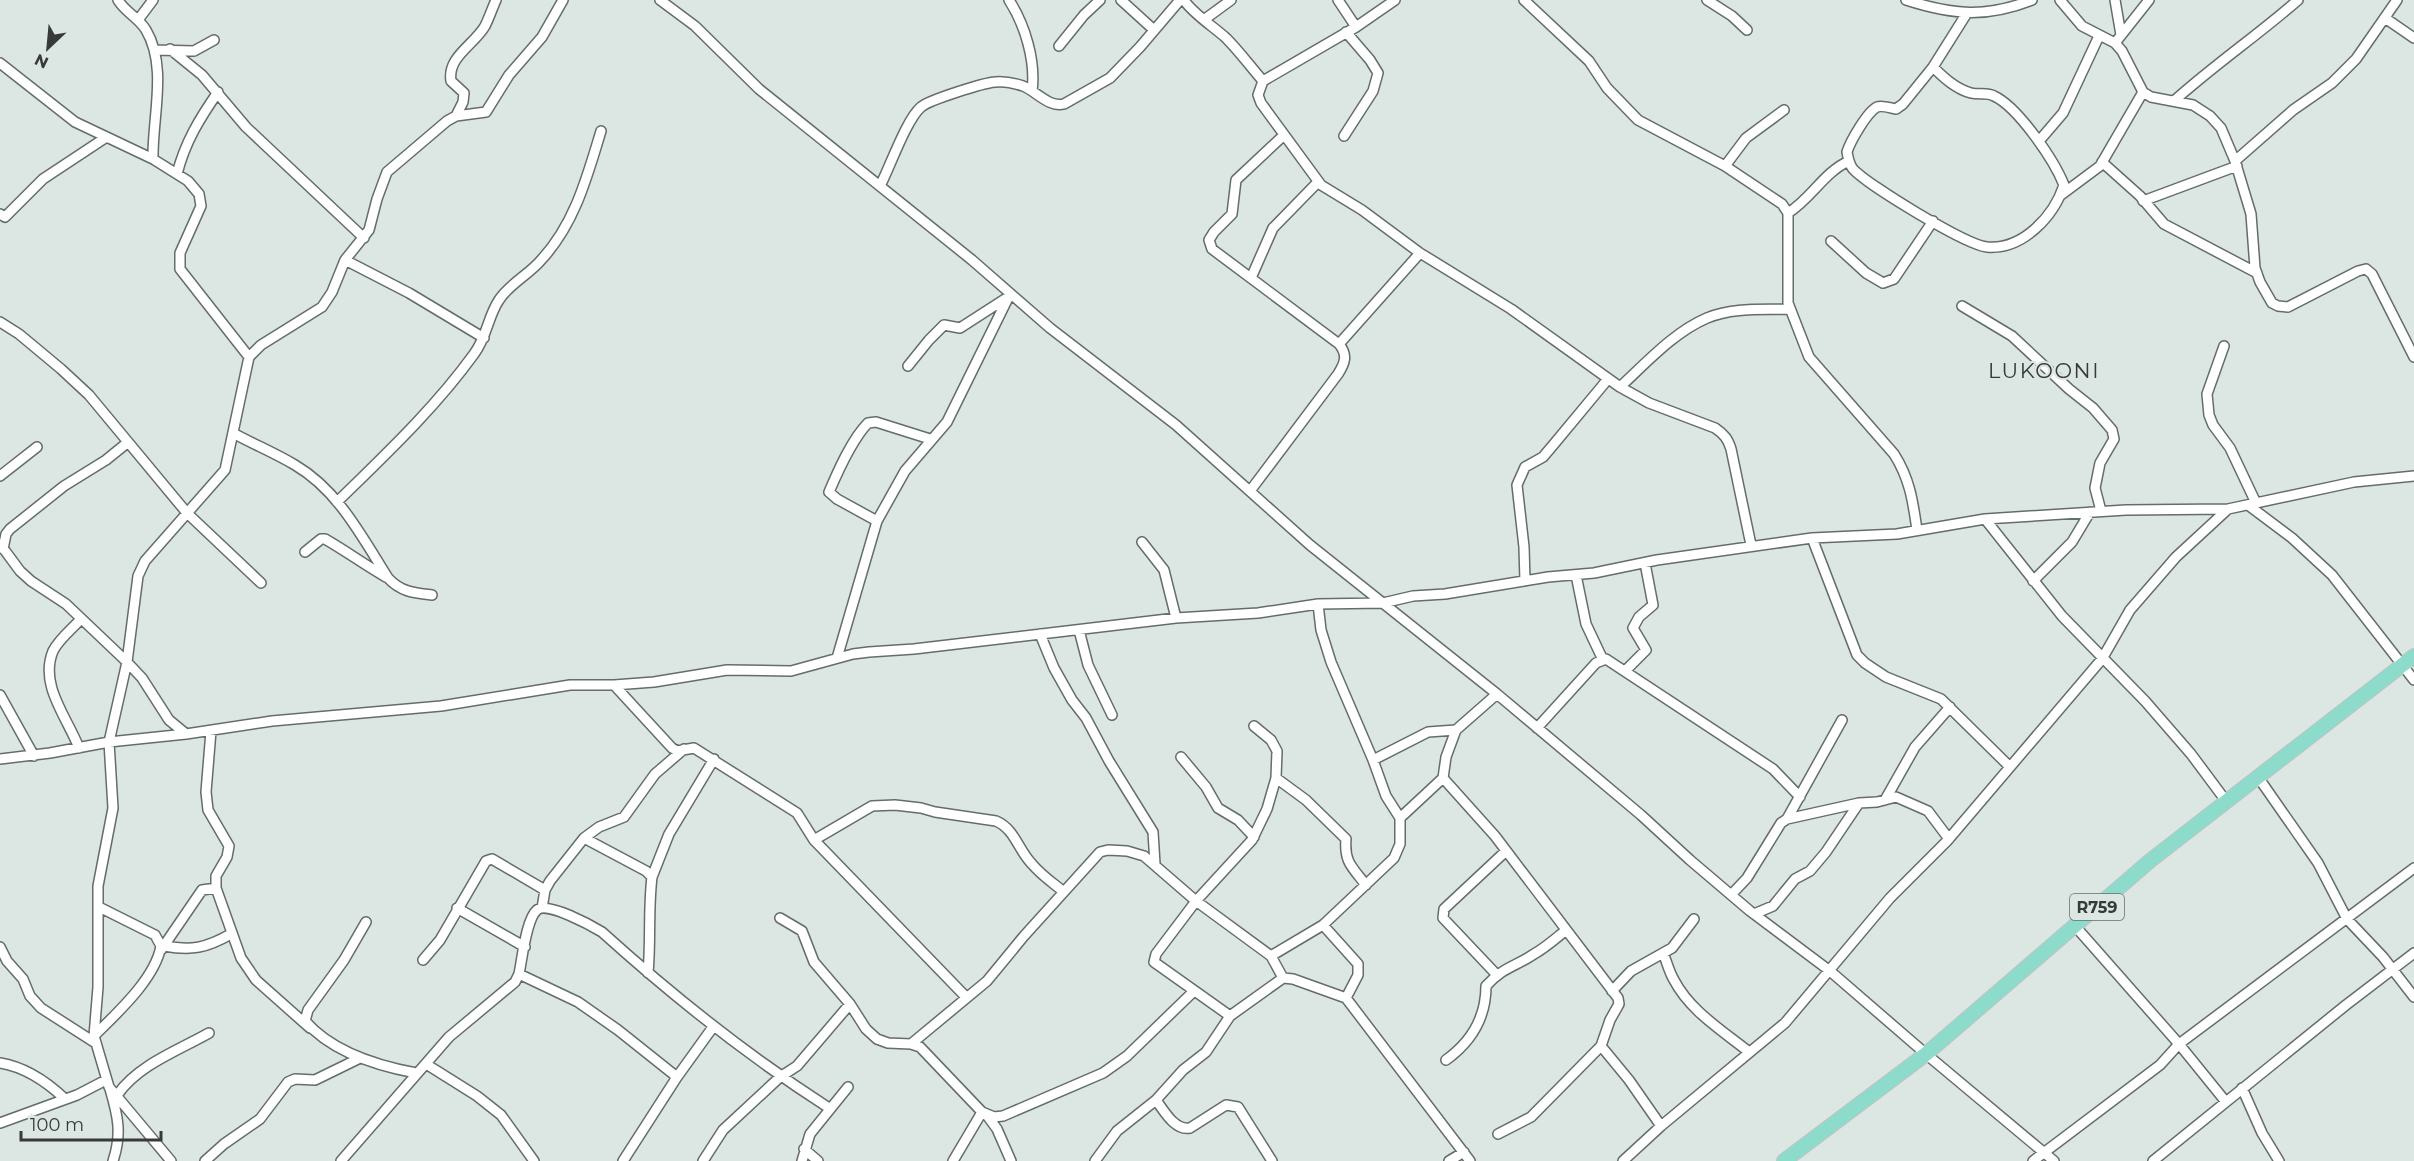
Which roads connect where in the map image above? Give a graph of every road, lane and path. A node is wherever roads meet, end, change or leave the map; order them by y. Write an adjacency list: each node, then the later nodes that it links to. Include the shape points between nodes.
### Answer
1 (118, 0): 25 (street)
2 (153, 0): 25 (street)
3 (496, 0): 45 (street, via 485,26 458,56 451,73 451,81 464,93)
4 (563, 0): 45 (street, via 542,37 509,75 488,110)
5 (660, 0): 58 (street, via 696,26 759,89)
6 (1009, 0): 40 (street, via 1019,15 1030,55)
7 (1100, 0): 34 (street)
8 (1121, 0): 27 (street)
9 (1231, 0): 24 (street)
10 (1338, 0): 26 (street)
11 (1395, 0): 26 (street)
12 (1524, 0): 55 (street, via 1589,61 1607,88 1638,120)
13 (1707, 0): 28 (street)
14 (1906, 0): 22 (street)
15 (2032, 0): 22 (street, via 1990,13)
16 (2060, 0): 30 (street, via 2082,26)
17 (2115, 0): 32 (street)
18 (2149, 0): 32 (street)
19 (2298, 0): 43 (street)
20 (2397, 0): 23 (street)
21 (1179, 1): 24 (street); 27 (street)
22 (1966, 13): 38 (street)
23 (2385, 18): 31 (street); 54 (street, via 2356,59 2332,83 2293,110)
24 (1205, 19): 39 (street)
25 (138, 20): 36 (street)
26 (1356, 27): 29 (street)
27 (1154, 30): 40 (street, via 1110,78 1072,100 1058,106)
28 (1747, 30)
29 (1346, 32): 39 (street); 48 (street, via 1378,73 1373,91)
30 (2099, 36): 32 (street); 50 (street, via 2062,113)
31 (2414, 38)
32 (2118, 39): 42 (street)
33 (214, 40): 35 (street, via 194,51)
34 (1059, 46)
35 (170, 49): 36 (street); 41 (street)
36 (155, 50): 51 (street, via 158,77)
37 (0, 63): 49 (street, via 75,122)
38 (1934, 68): 50 (street, via 1964,90 1991,94 2004,102); 52 (street, via 1899,107 1878,106 1873,110 1849,146)
39 (1263, 81): 47 (street, via 1258,95)
40 (1032, 91): 58 (street, via 1011,82 995,82 921,107)
41 (218, 92): 56 (street, via 182,151); 64 (street, via 246,127)
42 (2143, 92): 43 (street); 53 (street)
43 (2174, 101): 54 (street, via 2193,105 2210,116 2221,128)
44 (1784, 110): 55 (street, via 1746,138)
45 (456, 116): 64 (street, via 387,172)
46 (601, 131): 74 (street, via 570,221 543,259 499,300)
47 (1284, 135): 57 (street); 69 (street, via 1236,180 1232,214 1209,237 1212,249)
48 (1344, 136)
49 (105, 138): 51 (street); 62 (street, via 43,179 5,217)
50 (2039, 141): 59 (street, via 2064,185)
51 (153, 159): 56 (street)
52 (1849, 161): 61 (street, via 1831,172); 63 (street, via 1854,170 1885,194)
53 (2102, 162): 59 (street); 60 (street)
54 (2236, 163): 60 (street); 68 (street, via 2251,214)
55 (1725, 166): 61 (street, via 1782,204)
56 (177, 174): 77 (street, via 195,187 201,202 180,253 180,269)
57 (1318, 182): 66 (street); 69 (street, via 1273,228)
58 (880, 186): 70 (street, via 972,260)
59 (2061, 195): 63 (street, via 2031,233 2007,244 1986,247)
60 (2143, 201): 68 (street, via 2163,224)
61 (1788, 213): 72 (street)
62 (0, 214)
63 (1933, 221): 65 (street, via 1894,279 1883,283)
64 (364, 238): 67 (street)
65 (1831, 241)
66 (1420, 253): 75 (street); 80 (street, via 1511,309)
67 (345, 260): 74 (street); 77 (street, via 322,307 261,345)
68 (2257, 273): 78 (street, via 2272,303 2288,307 2366,269)
69 (1251, 278): 75 (street)
70 (1008, 296): 79 (street, via 962,327 946,324); 83 (street, via 947,422); 88 (street, via 1152,405)
71 (1962, 306): 92 (street, via 2012,336 2093,408 2112,430 2114,439 2100,463 2095,488)
72 (1790, 309): 81 (street, via 1741,310 1709,317 1692,326); 97 (street, via 1809,357 1903,468 1911,486)
73 (0, 322): 84 (street, via 61,369 98,405)
74 (484, 338): 89 (street, via 416,422)
75 (1339, 344): 88 (street, via 1346,356 1343,367)
76 (2224, 346): 90 (street, via 2207,394 2209,416 2230,448)
77 (249, 357): 82 (street)
78 (2414, 357)
79 (908, 366)
80 (1608, 379): 81 (street); 106 (street, via 1543,457 1525,467 1520,476 1517,485)
81 (1620, 387): 100 (street, via 1649,403 1715,428 1729,440)
82 (233, 433): 89 (street, via 296,465); 94 (street, via 221,476)
83 (930, 439): 96 (street, via 905,471); 96 (street, via 876,422 866,424 829,492)
84 (127, 443): 94 (street); 101 (street, via 10,529)
85 (37, 447): 86 (street)
86 (0, 476)
87 (2414, 476): 90 (street, via 2354,482)
88 (1250, 491): 110 (street)
89 (338, 502): 105 (street)
90 (2252, 504): 91 (street); 119 (street, via 2332,575)
91 (2228, 509): 92 (street); 117 (street, via 2176,557 2130,610)
92 (2101, 511): 93 (street)
93 (2090, 512): 95 (street); 107 (street, via 2072,542)
94 (187, 513): 108 (street); 120 (street, via 141,568)
95 (1985, 519): 97 (street); 107 (street)
96 (877, 521): 116 (street)
97 (1917, 530): 98 (street)
98 (1812, 538): 100 (street); 126 (street, via 1857,655 1886,677 1934,694)
99 (1142, 542): 112 (street, via 1164,570)
100 (1751, 545): 103 (street)
101 (2, 546): 113 (street, via 31,582)
102 (305, 552): 105 (street, via 325,539)
103 (1645, 563): 104 (street); 121 (street, via 1653,605 1633,628 1646,650)
104 (1575, 575): 106 (street); 118 (street, via 1586,624)
105 (388, 578): 109 (street, via 407,592)
106 (1525, 581): 110 (street)
107 (2033, 581): 117 (street)
108 (261, 583)
109 (432, 595)
110 (1383, 603): 111 (street); 125 (street)
111 (1318, 604): 112 (street, via 1258,613); 141 (street, via 1331,662)
112 (1176, 618): 114 (street)
113 (81, 619): 120 (street); 135 (street, via 57,645 48,670 52,693)
114 (1078, 630): 115 (street); 127 (street, via 1088,665)
115 (1040, 634): 116 (street); 157 (street, via 1072,700 1153,832)
116 (837, 658): 123 (street, via 799,670 727,670)
117 (2102, 658): 142 (street); 148 (street, via 2192,754)
118 (1602, 660): 121 (street); 130 (street)
119 (2408, 661): 122 (street); 143 (main road, R759)
120 (127, 662): 133 (street, via 169,720); 134 (street)
121 (1625, 672): 146 (street, via 1773,769)
122 (2414, 680)
123 (614, 685): 132 (street, via 570,686 441,706 272,721); 136 (street, via 672,748)
124 (0, 694): 137 (street)
125 (1497, 694): 130 (street); 131 (street)
126 (1950, 707): 142 (street); 147 (street, via 1915,747)
127 (1112, 715)
128 (1842, 720): 146 (street)
129 (1254, 726): 144 (street, via 1271,740 1277,751)
130 (1537, 728): 164 (street)
131 (1456, 730): 141 (street, via 1428,732); 145 (street)
132 (211, 731): 133 (street); 161 (street, via 208,810 229,846 216,876)
133 (186, 734): 134 (street)
134 (109, 742): 135 (street); 166 (street, via 113,808 98,886)
135 (79, 748): 137 (street)
136 (684, 749): 140 (street, via 694,748); 153 (street, via 655,774 624,817)
137 (34, 756): 139 (street)
138 (1180, 757): 152 (street, via 1218,808 1238,820)
139 (0, 759)
140 (714, 759): 155 (street, via 797,813); 159 (street, via 669,834)
141 (1373, 760): 150 (street, via 1386,796)
142 (2009, 766): 154 (street)
143 (2258, 777): 148 (main road, R759); 172 (street, via 2318,863)
144 (1276, 778): 152 (street); 160 (street, via 1306,800 1346,839 1347,860)
145 (1443, 778): 150 (street); 156 (street)
146 (1800, 797): 151 (street)
147 (1885, 800): 149 (street); 154 (street, via 1900,797 1925,809)
148 (2226, 801): 175 (main road, R759)
149 (1859, 803): 151 (street); 169 (street, via 1810,871 1795,879 1773,906)
150 (1400, 818): 160 (street, via 1400,844 1394,858)
151 (1787, 819): 164 (street)
152 (1254, 837): 165 (street)
153 (584, 838): 159 (street); 162 (street)
154 (1949, 839): 186 (street, via 1890,898)
155 (814, 840): 163 (street, via 872,806 904,806 996,821 1013,834 1030,862); 193 (street)
156 (1506, 851): 176 (street); 189 (street, via 1444,909 1443,918)
157 (1155, 864): 163 (street, via 1127,850 1108,849 1100,852); 165 (street)
158 (2414, 868): 172 (street)
159 (652, 877): 187 (street)
160 (1366, 885): 174 (street)
161 (216, 888): 177 (street); 179 (street, via 202,890)
162 (544, 890): 167 (street, via 492,859 486,861); 168 (street)
163 (1064, 892): 193 (street, via 987,981)
164 (1731, 895): 169 (street)
165 (1196, 901): 183 (street); 192 (street, via 1154,962)
166 (99, 906): 179 (street, via 155,935); 201 (street)
167 (457, 908): 180 (street); 184 (street, via 440,940)
168 (542, 908): 180 (street, via 531,918); 187 (street, via 578,919 602,932)
169 (1754, 914): 186 (street)
170 (780, 918): 196 (street, via 802,931 814,962)
171 (1694, 919): 181 (street, via 1672,948)
172 (2347, 919): 185 (street); 203 (street)
173 (366, 922): 199 (street, via 308,1010 305,1021)
174 (1323, 925): 183 (street); 195 (street, via 1358,964 1358,975)
175 (2075, 926): 203 (street); 206 (main road, R759)
176 (1565, 931): 189 (street, via 1533,955); 191 (street)
177 (231, 934): 179 (street, via 211,945 186,950); 199 (street, via 256,980)
178 (0, 947): 201 (street, via 41,1008)
179 (162, 948): 201 (street, via 123,1007)
180 (525, 948): 188 (street)
181 (1663, 953): 191 (street, via 1631,971); 205 (street, via 1683,995)
182 (2414, 953): 185 (street)
183 (1271, 957): 190 (street)
184 (423, 960)
185 (2392, 970): 194 (street); 216 (street)
186 (1830, 971): 205 (street, via 1785,1023); 206 (street)
187 (648, 973): 198 (street)
188 (519, 974): 210 (street, via 515,982 449,1037); 212 (street, via 578,1002)
189 (1496, 974): 208 (street, via 1486,986 1486,1002 1471,1038)
190 (1283, 978): 195 (street); 197 (street)
191 (1612, 991): 204 (street, via 1619,1004)
192 (1193, 992): 197 (street); 222 (street, via 1127,1056 1103,1073 1003,1116)
193 (966, 997): 202 (street)
194 (2414, 997)
195 (1347, 998): 227 (street)
196 (850, 1004): 202 (street, via 877,1039); 213 (street, via 797,1066)
197 (1230, 1017): 219 (street, via 1206,1052)
198 (713, 1027): 212 (street); 213 (street)
199 (310, 1028): 207 (street)
200 (209, 1033): 217 (street, via 143,1070)
201 (94, 1039): 214 (street)
202 (911, 1044): 222 (street, via 920,1047)
203 (2179, 1044): 220 (street); 228 (street, via 2160,1065)
204 (1601, 1046): 224 (street); 225 (street, via 1531,1117)
205 (1749, 1052): 224 (street)
206 (1926, 1054): 228 (street); 245 (main road, R759)
207 (360, 1058): 211 (street); 231 (street, via 315,1080 288,1082 260,1119)
208 (1446, 1060)
209 (0, 1064): 218 (street, via 48,1083)
210 (426, 1064): 211 (street); 233 (street, via 501,1114)
211 (416, 1073): 232 (street)
212 (677, 1077): 234 (street)
213 (780, 1077): 221 (street); 235 (street, via 723,1130)
214 (108, 1083): 217 (street); 218 (street); 229 (street, via 119,1143)
215 (848, 1087): 221 (street)
216 (2242, 1088): 220 (street); 249 (street)
217 (118, 1094): 230 (street)
218 (65, 1099): 223 (street)
219 (1156, 1100): 240 (street, via 1108,1140); 241 (street, via 1183,1129 1226,1105 1238,1107)
220 (2226, 1102): 248 (street)
221 (829, 1108): 226 (street)
222 (984, 1113): 238 (street); 239 (street, via 997,1129)
223 (0, 1123)
224 (1661, 1126): 244 (street)
225 (1498, 1134)
226 (804, 1149): 236 (street); 237 (street)
227 (1464, 1152): 242 (street); 243 (street)
228 (2044, 1152): 246 (street); 247 (street)
229 (113, 1161)
230 (171, 1161)
231 (205, 1161)
232 (341, 1161)
233 (534, 1161)
234 (623, 1161)
235 (703, 1161)
236 (802, 1161)
237 (818, 1161)
238 (953, 1161)
239 (1011, 1161)
240 (1095, 1161)
241 (1272, 1161)
242 (1449, 1161)
243 (1470, 1161)
244 (1623, 1161)
245 (1784, 1161)
246 (2033, 1161)
247 (2055, 1161)
248 (2153, 1161)
249 (2279, 1161)

